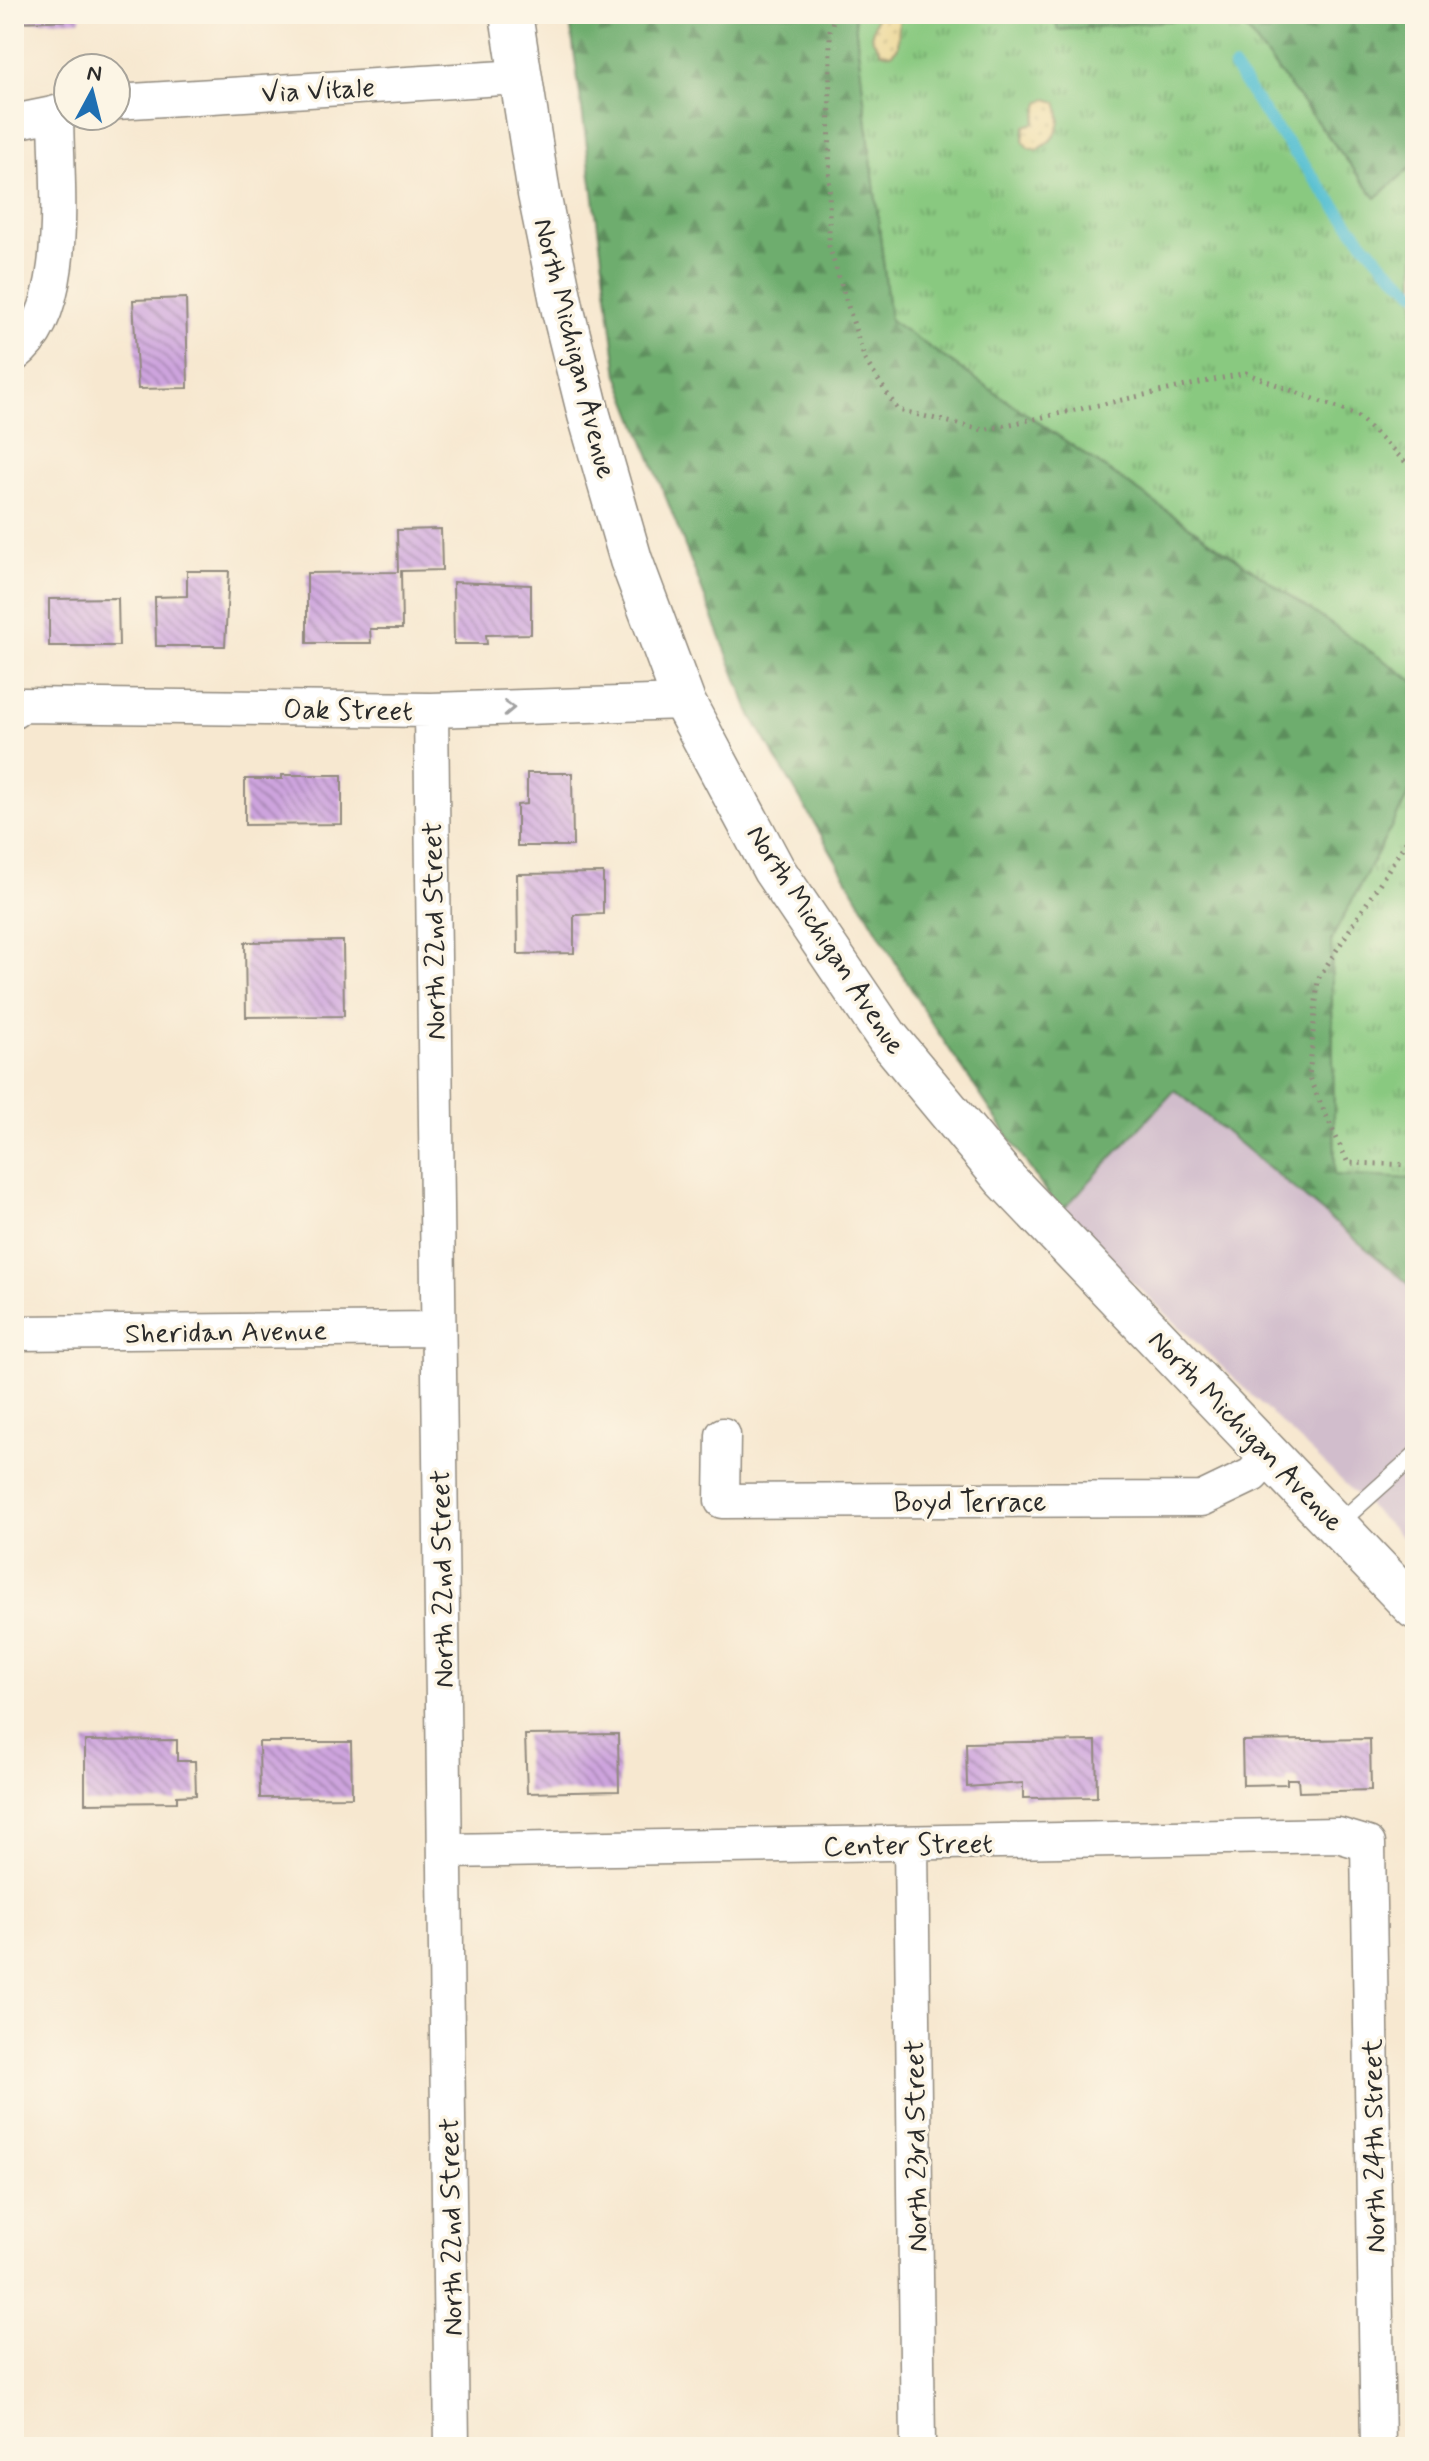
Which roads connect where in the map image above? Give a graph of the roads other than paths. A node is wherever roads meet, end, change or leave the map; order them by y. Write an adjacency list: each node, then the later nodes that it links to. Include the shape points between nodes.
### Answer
1 (511, 14): 2 (street, North Michigan Avenue)
2 (520, 77): 3 (street, Via Vitale); 8 (street, North Michigan Avenue, via 557,282 589,415 631,560)
3 (132, 101)
4 (52, 114): 5 (street)
5 (14, 122)
6 (61, 132): 7 (street, via 51,296 27,346)
7 (14, 355)
8 (684, 702): 9 (street, Oak Street, one-way to 8); 14 (street, North Michigan Avenue, via 774,870 887,1037 1005,1179)
9 (431, 710): 10 (street, Oak Street, via 22,705); 11 (street, North 22nd Street)
10 (14, 711)
11 (438, 1329): 12 (street, Sheridan Avenue); 20 (street, North 22nd Street)
12 (14, 1333)
13 (723, 1435): 14 (street, Boyd Terrace, via 722,1501 1202,1499 1252,1475)
14 (1271, 1454): 16 (street, North Michigan Avenue)
15 (1415, 1455): 16 (lane)
16 (1337, 1525): 17 (street, North Michigan Avenue)
17 (1415, 1608)
18 (911, 1844): 19 (street, Center Street, via 1338,1835); 20 (street, Center Street); 22 (street, North 23rd Street)
19 (1368, 1844): 23 (street, North 24th Street)
20 (445, 1851): 21 (street, North 22nd Street)
21 (452, 2447)
22 (918, 2447)
23 (1378, 2447)

